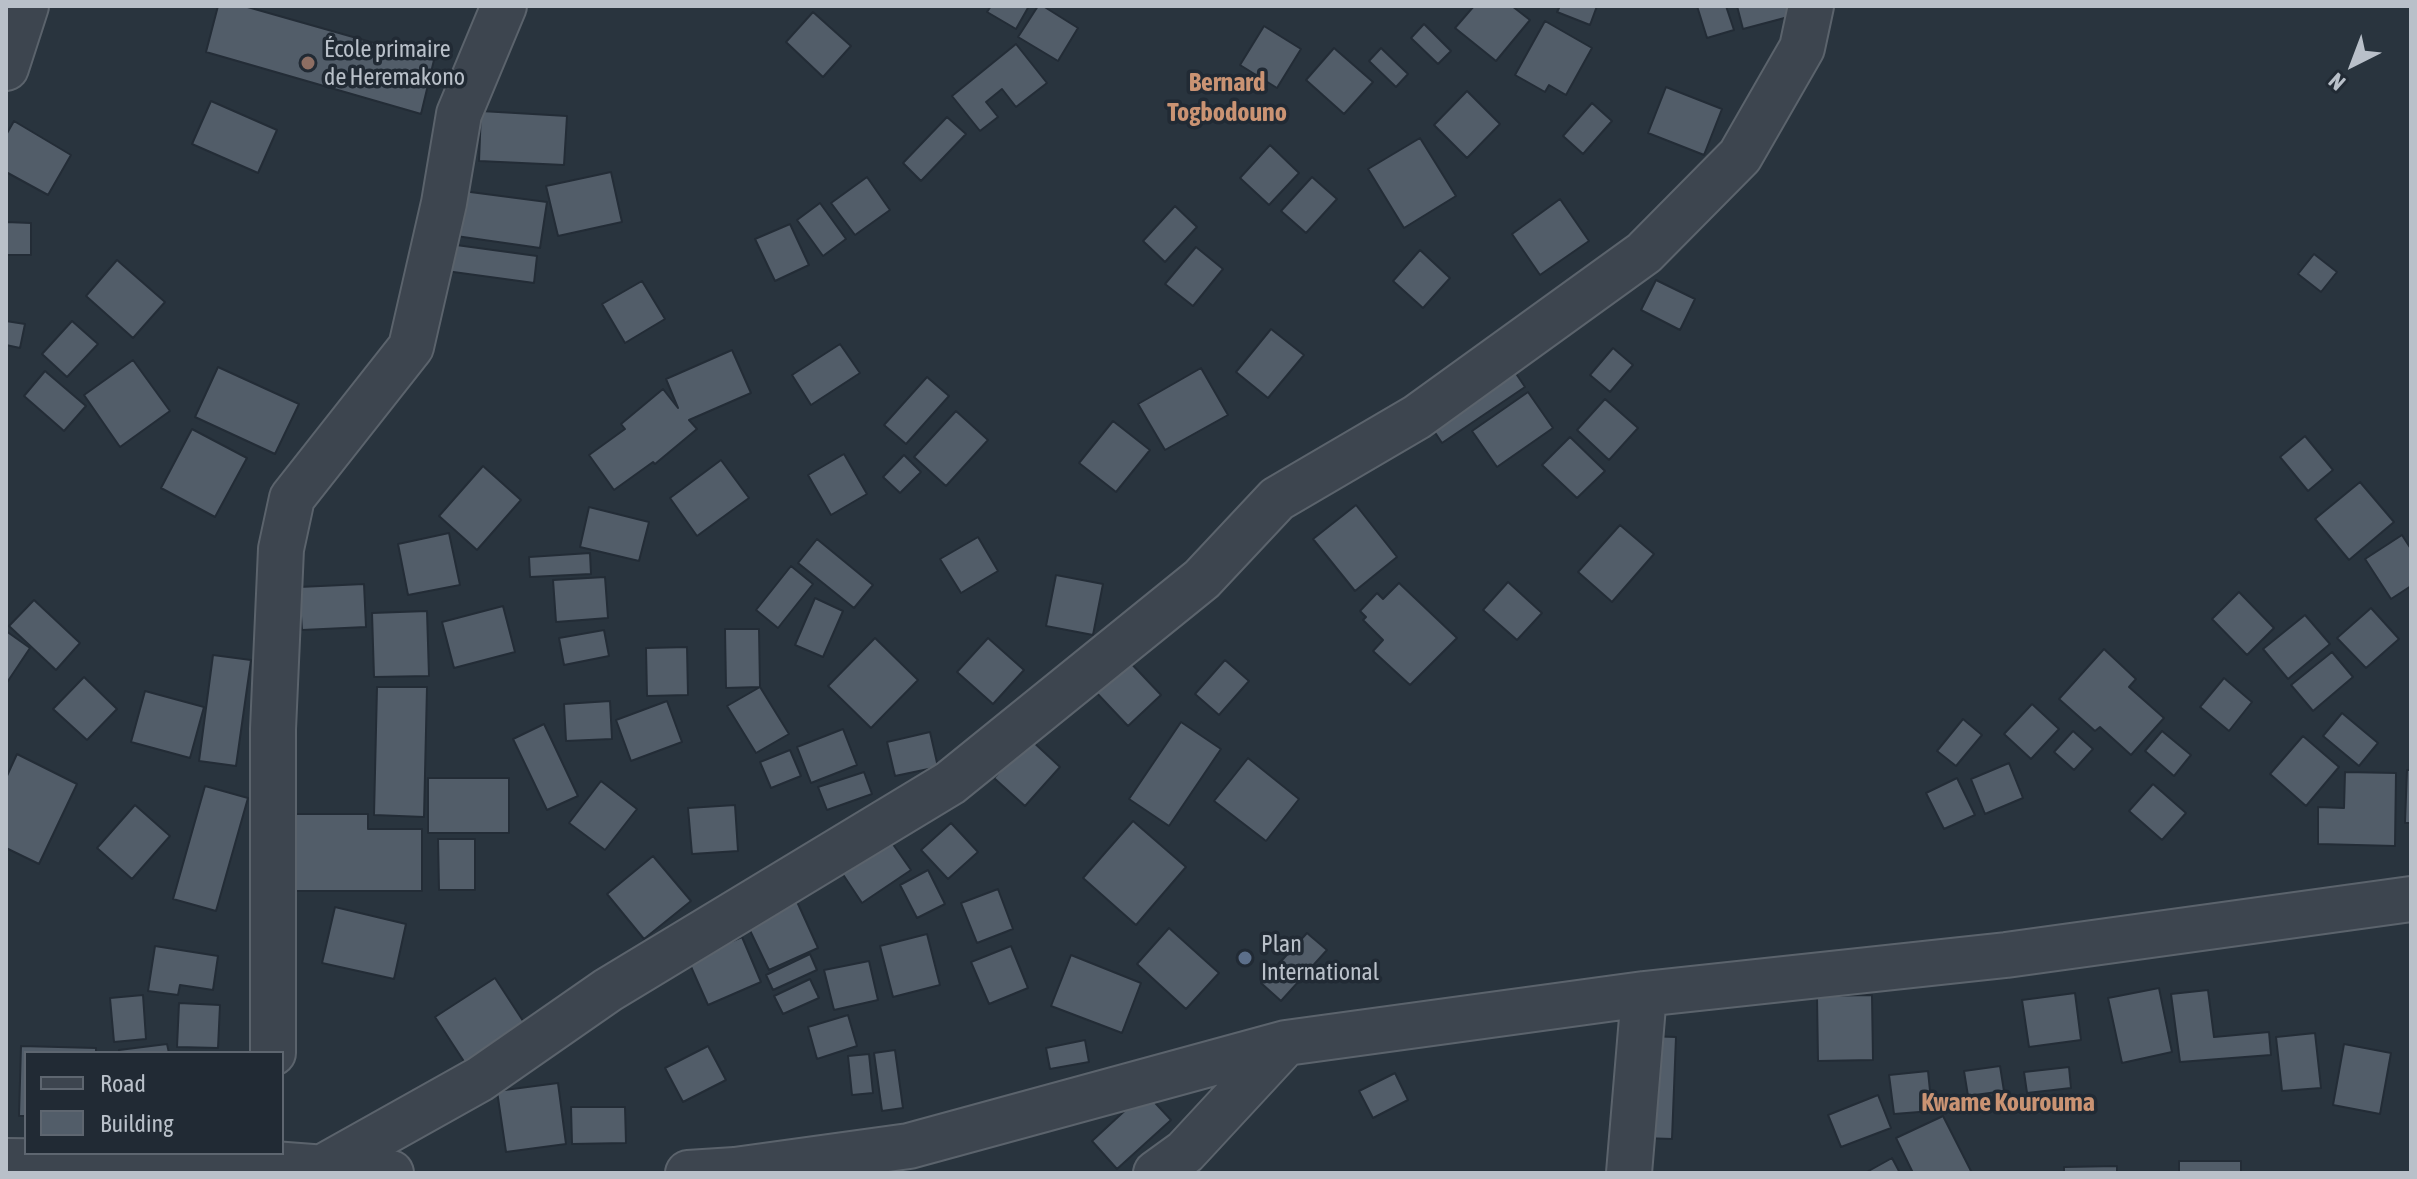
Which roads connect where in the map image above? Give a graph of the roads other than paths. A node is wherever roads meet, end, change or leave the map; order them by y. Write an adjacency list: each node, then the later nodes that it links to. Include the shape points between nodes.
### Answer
1 (26, 6): 4 (street)
2 (504, 6): 8 (street, via 459,114 411,347 292,498 283,536 273,729)
3 (1811, 6): 11 (street, via 1802,48 1740,156 1644,253 1417,417 1277,499 1202,579 950,783 608,990 480,1079)
4 (6, 68)
5 (2411, 899): 6 (street, via 2006,955)
6 (1644, 994): 7 (street); 15 (street)
7 (1286, 1043): 13 (street, via 909,1146); 14 (street, via 1185,1152)
8 (273, 1051)
9 (6, 1161): 10 (street)
10 (273, 1163): 11 (street)
11 (323, 1167): 12 (street)
12 (391, 1173)
13 (688, 1173)
14 (1156, 1173)
15 (1629, 1173)

